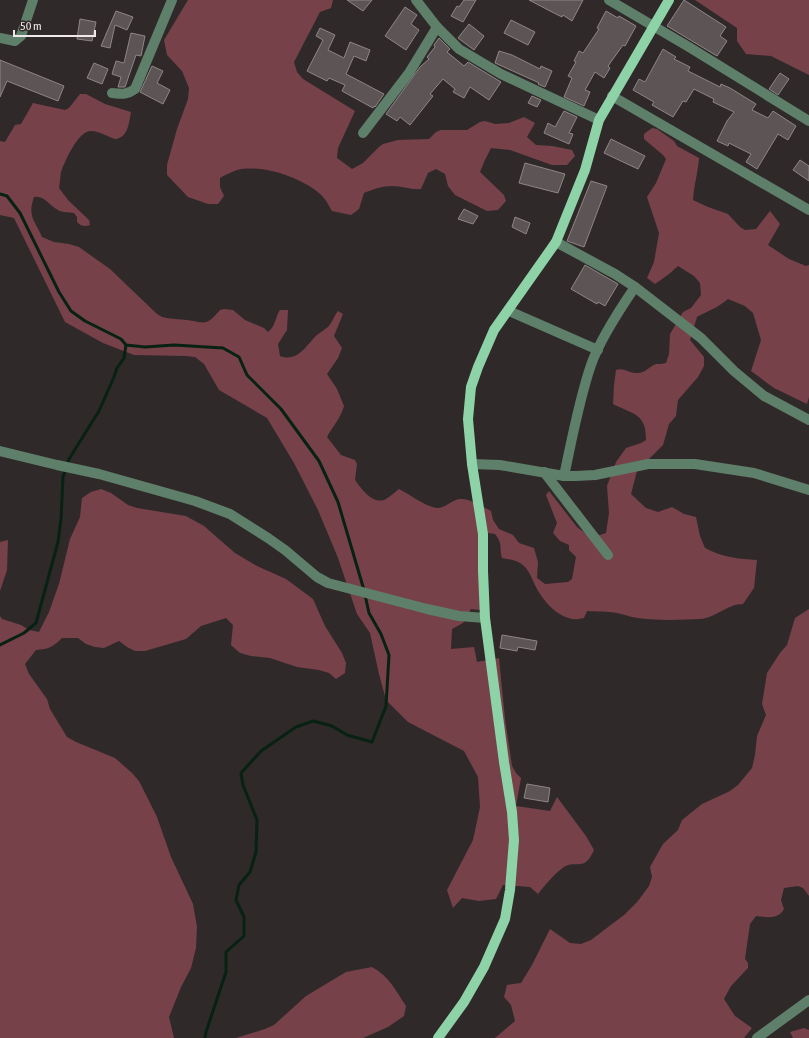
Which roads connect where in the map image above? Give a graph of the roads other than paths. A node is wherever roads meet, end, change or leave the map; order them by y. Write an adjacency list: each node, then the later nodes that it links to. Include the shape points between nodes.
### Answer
1 (33, 0): 8 (street, via 22,36 15,41)
2 (172, 0): 9 (street, via 135,89 130,93)
3 (416, 0): 7 (street)
4 (609, 0): 6 (street)
5 (669, 0): 6 (main road)
6 (654, 26): 10 (main road); 12 (street)
7 (437, 27): 11 (street, via 459,49 501,74); 13 (street, via 409,73)
8 (0, 38)
9 (112, 93)
10 (612, 96): 11 (main road); 14 (street)
11 (599, 120): 15 (main road, via 585,170)
12 (809, 121)
13 (362, 133)
14 (809, 210)
15 (556, 242): 16 (street); 17 (main road)
16 (635, 287): 18 (street, via 605,334); 19 (street, via 701,338 744,381 764,396)
17 (509, 311): 18 (street); 21 (main road, via 494,330 471,387 468,419)
18 (598, 350): 23 (street, via 584,392)
19 (809, 420)
20 (0, 451): 26 (street, via 99,474 195,501 230,514 279,546 328,583 427,609 459,616)
21 (472, 464): 22 (street, via 500,465); 26 (main road, via 483,534)
22 (544, 472): 23 (street); 25 (street)
23 (564, 476): 24 (street, via 595,475 648,464 695,464 754,473)
24 (809, 490)
25 (608, 555)
26 (485, 618): 28 (main road, via 512,812 514,840 510,890 505,919 484,967 464,1002)
27 (809, 1000): 29 (street)
28 (438, 1038)
29 (757, 1038)

